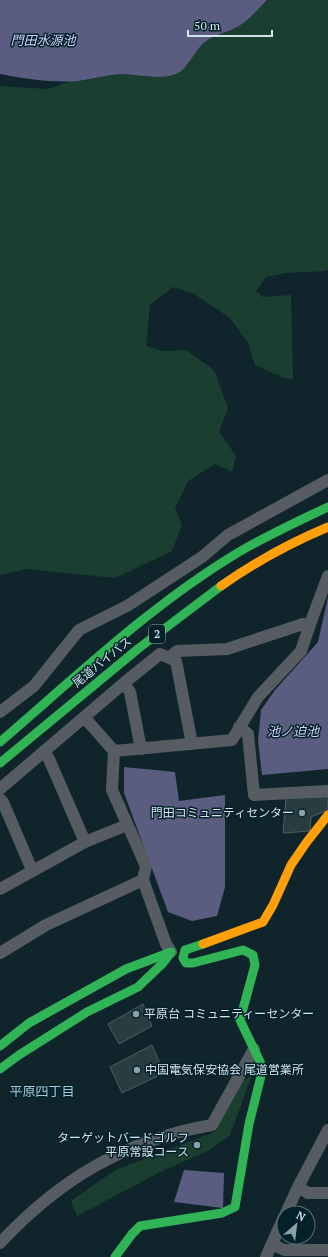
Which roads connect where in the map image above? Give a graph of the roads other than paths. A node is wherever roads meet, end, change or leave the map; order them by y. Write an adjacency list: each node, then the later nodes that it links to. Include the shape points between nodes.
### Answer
1 (328, 480): 8 (street, via 228,535 202,557 127,606 79,630 34,686)
2 (328, 507): 11 (main road, 尾道バイパス / 2, via 272,533 188,586 112,645)
3 (328, 527): 16 (main road, 尾道バイパス / 2, via 281,549 239,573 199,601)
4 (328, 576): 5 (street)
5 (309, 626): 6 (street, via 303,624 227,649 177,651); 10 (street, via 301,650 258,697)
6 (169, 658): 7 (street, via 160,654); 12 (street, via 176,661)
7 (124, 682): 9 (street); 13 (street, via 130,692)
8 (0, 712)
9 (84, 717): 14 (street); 15 (street)
10 (239, 727): 12 (street, via 232,740); 18 (street, via 248,734 254,795)
11 (0, 742)
12 (192, 744): 13 (street)
13 (141, 749): 15 (street)
14 (44, 751): 17 (street); 22 (street)
15 (114, 751): 21 (street, via 112,790)
16 (0, 764)
17 (0, 789)
18 (328, 791)
19 (0, 799): 23 (street)
20 (328, 815): 30 (main road, via 307,840 262,922 185,950 183,958 186,963 243,950 253,955 255,965 240,1020)
21 (127, 825): 22 (street); 24 (street, via 146,866)
22 (85, 842): 23 (street)
23 (32, 870): 25 (street)
24 (143, 880): 26 (street); 27 (street, via 46,924)
25 (0, 889)
26 (171, 952): 28 (main road); 28 (main road, via 163,963)
27 (0, 953)
28 (132, 978): 29 (main road, via 29,1023); 31 (main road, via 87,1012)
29 (0, 1046)
30 (254, 1049): 37 (street, via 212,1126 146,1141 118,1153 81,1174 47,1198); 40 (main road, via 263,1068 235,1207 222,1213 140,1226)
31 (0, 1069)
32 (327, 1133): 33 (street)
33 (298, 1187): 34 (street, via 308,1193); 35 (street)
34 (328, 1193)
35 (290, 1205)
36 (276, 1235): 38 (street)
37 (0, 1243)
38 (272, 1244): 39 (street, via 284,1250); 41 (street)
39 (328, 1250)
40 (115, 1257)
41 (266, 1257)

